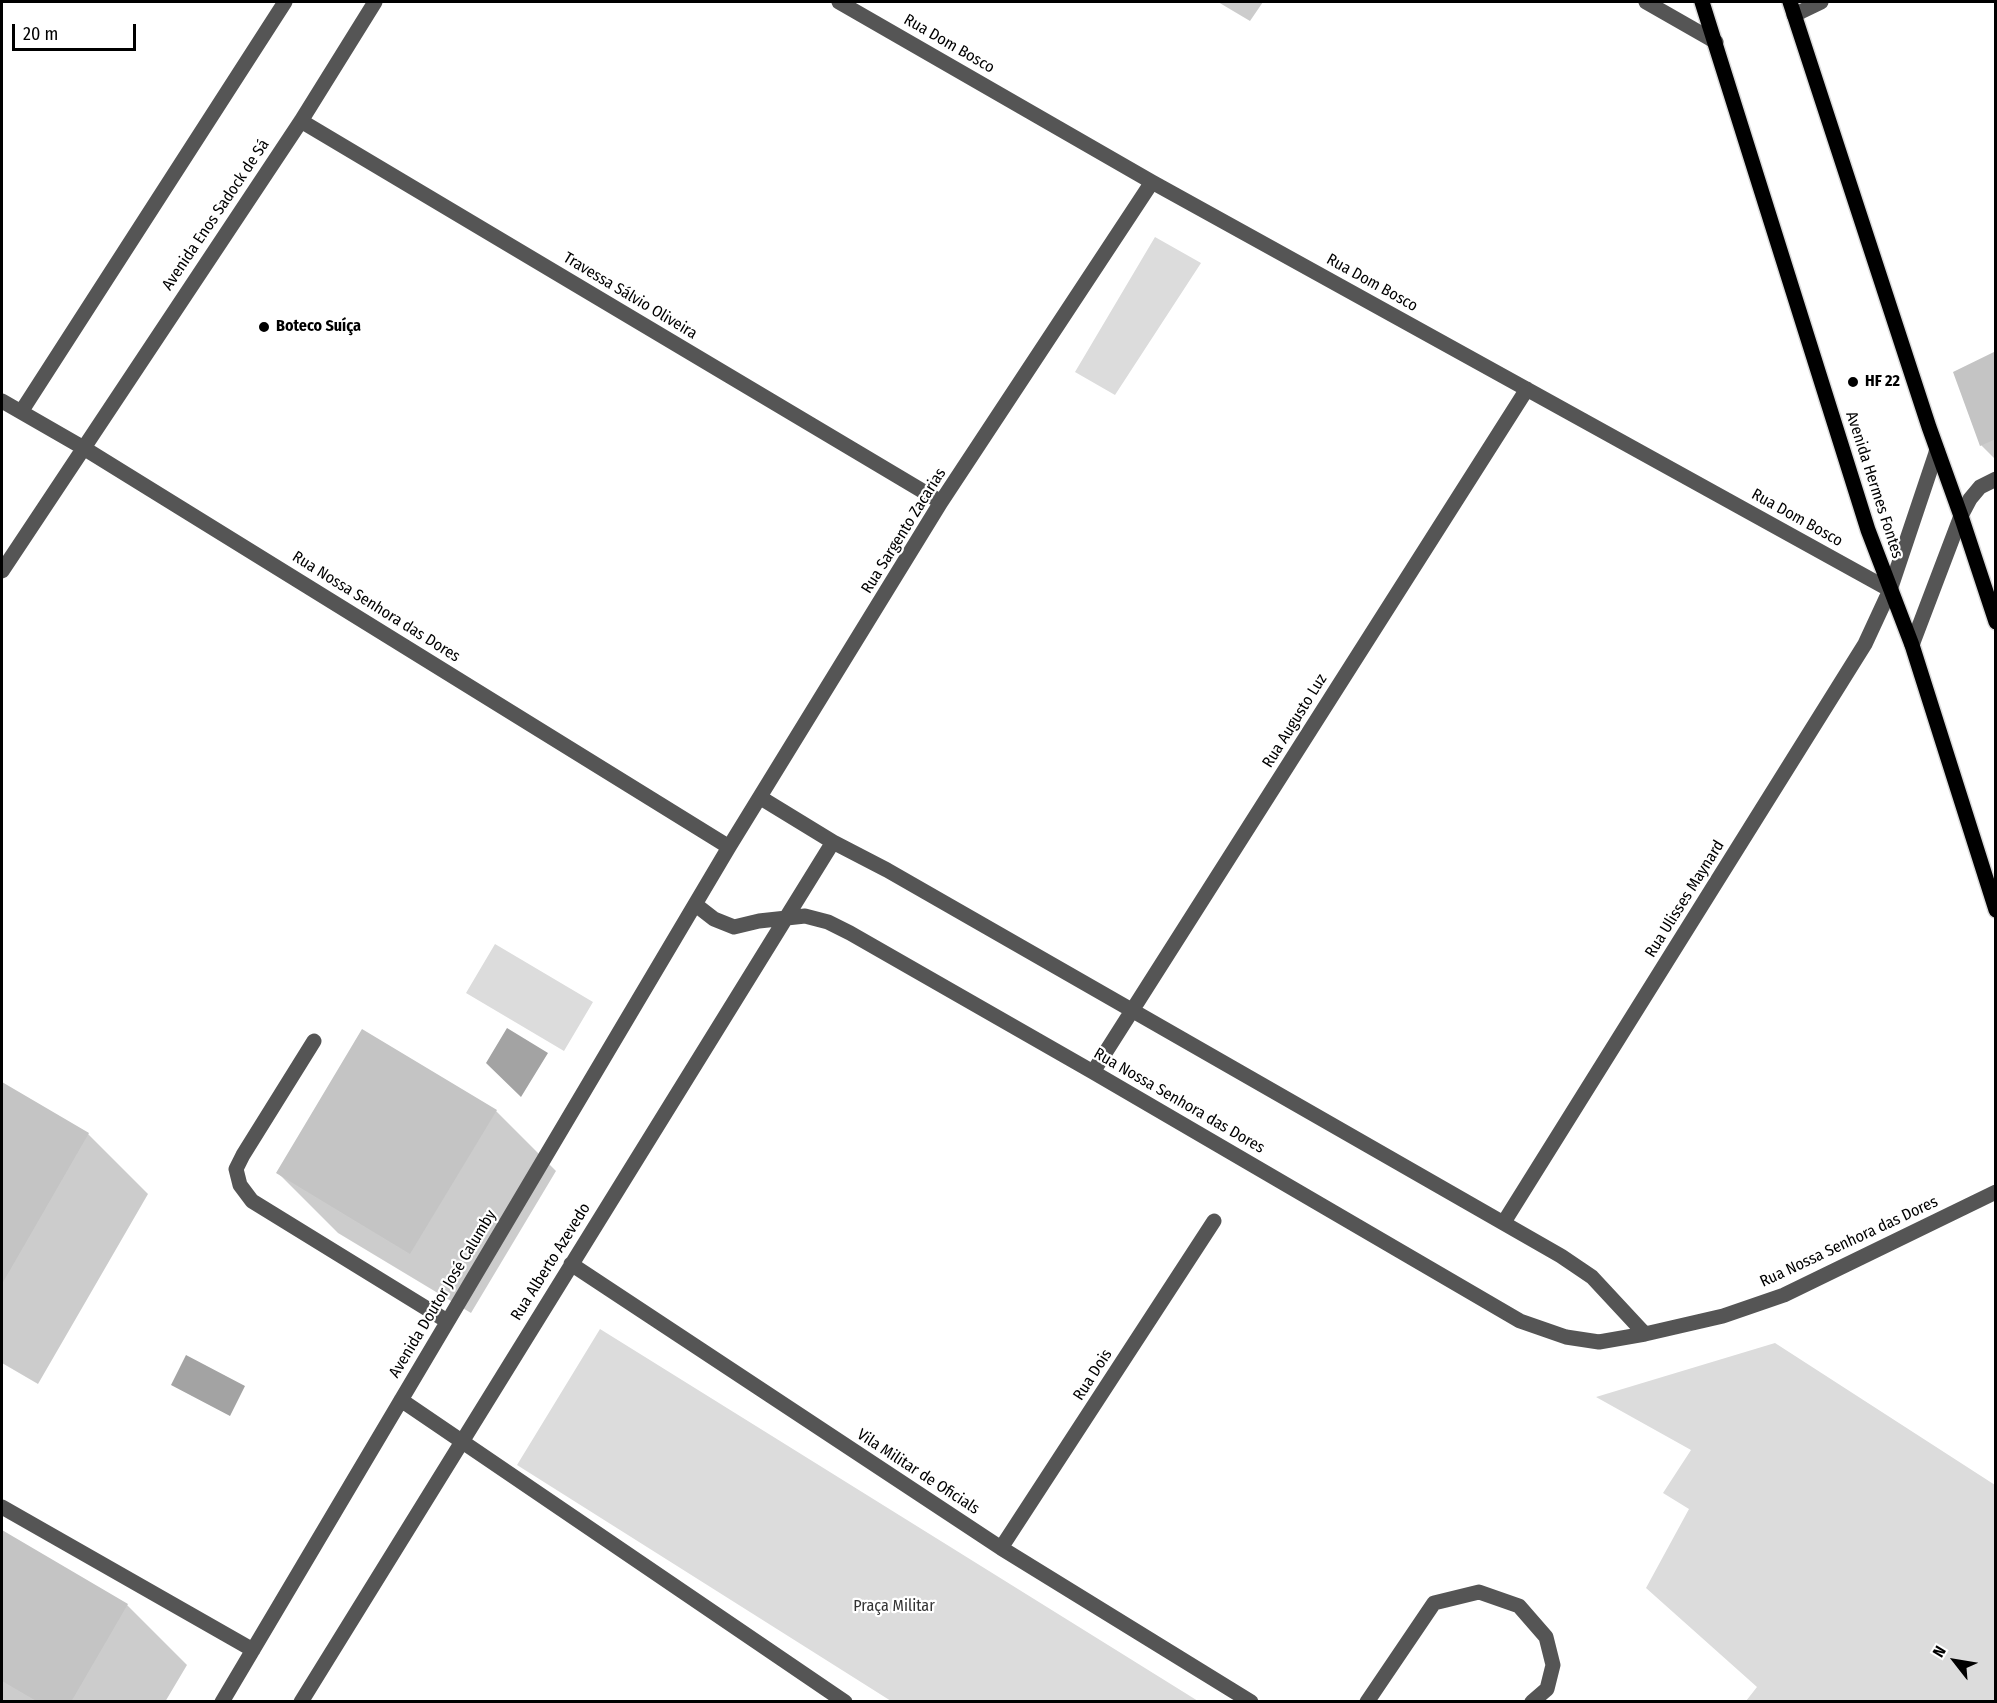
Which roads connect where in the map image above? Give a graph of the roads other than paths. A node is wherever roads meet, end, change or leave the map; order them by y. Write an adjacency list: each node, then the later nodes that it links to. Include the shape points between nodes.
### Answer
1 (285, 2): 13 (street)
2 (375, 2): 9 (street, Avenida Enos Sadock de Sá)
3 (839, 2): 10 (street, Rua Dom Bosco)
4 (1646, 2): 8 (street)
5 (1702, 2): 8 (main road, Avenida Hermes Fontes)
6 (1821, 2): 7 (street)
7 (1792, 8): 15 (main road)
8 (1716, 42): 20 (main road, Avenida Hermes Fontes, via 1864,519)
9 (301, 121): 14 (street, Avenida Enos Sadock de Sá); 17 (street, Travessa Sálvio Oliveira)
10 (1152, 182): 11 (street, Rua Dom Bosco); 17 (street, Rua Sargento Zacarias)
11 (1527, 389): 20 (street, Rua Dom Bosco); 29 (street, Rua Augusto Luz)
12 (2, 401): 13 (street, Rua Nossa Senhora das Dores)
13 (21, 412): 14 (street, Rua Nossa Senhora das Dores)
14 (82, 447): 19 (street, Avenida Enos Sadock de Sá); 25 (street, Rua Nossa Senhora das Dores)
15 (1937, 450): 18 (main road); 20 (street, Rua Ulisses Maynard)
16 (1995, 479): 18 (street, via 1980,487)
17 (941, 502): 23 (street, Rua Sargento Zacarias)
18 (1961, 516): 21 (main road); 22 (street)
19 (2, 571)
20 (1890, 590): 22 (main road, Avenida Hermes Fontes); 34 (street, Rua Ulisses Maynard, via 1843,680)
21 (1995, 622)
22 (1912, 645): 27 (main road, Avenida Hermes Fontes)
23 (761, 798): 24 (street); 25 (street, Rua Sargento Zacarias)
24 (833, 842): 28 (street, Rua Alberto Azevedo); 29 (street)
25 (729, 847): 26 (street, Rua Sargento Zacarias)
26 (696, 905): 28 (street, Rua Nossa Senhora das Dores, via 714,919 734,927); 36 (street, Avenida Doutor José Calumby)
27 (1995, 910)
28 (787, 917): 31 (street, Rua Nossa Senhora das Dores, via 805,916 850,933); 35 (street, Rua Alberto Azevedo)
29 (1131, 1011): 31 (street, Rua Augusto Luz); 34 (street)
30 (314, 1041): 36 (street, via 243,1155 236,1169 240,1185 252,1201)
31 (1093, 1072): 37 (street, Rua Nossa Senhora das Dores, via 1520,1321 1566,1337 1599,1342)
32 (1995, 1192): 37 (street, Rua Nossa Senhora das Dores, via 1784,1295 1723,1316)
33 (1214, 1221): 41 (street, Rua Dois)
34 (1504, 1222): 37 (street, via 1592,1276)
35 (571, 1264): 39 (street, Rua Alberto Azevedo); 41 (street, Vila Militar de Oficials)
36 (447, 1321): 38 (street, Avenida Doutor José Calumby)
37 (1645, 1334)
38 (401, 1400): 39 (street); 42 (street, Avenida Doutor José Calumby)
39 (461, 1442): 44 (street, Rua Alberto Azevedo); 45 (street)
40 (2, 1507): 42 (street)
41 (1001, 1548): 46 (street, Vila Militar de Oficials)
42 (253, 1650): 43 (street, Avenida Doutor José Calumby)
43 (222, 1701)
44 (301, 1701)
45 (845, 1701)
46 (1251, 1701)
47 (1367, 1701): 48 (street, via 1434,1603 1479,1592 1519,1606 1546,1637 1553,1665 1547,1689)
48 (1532, 1701)

